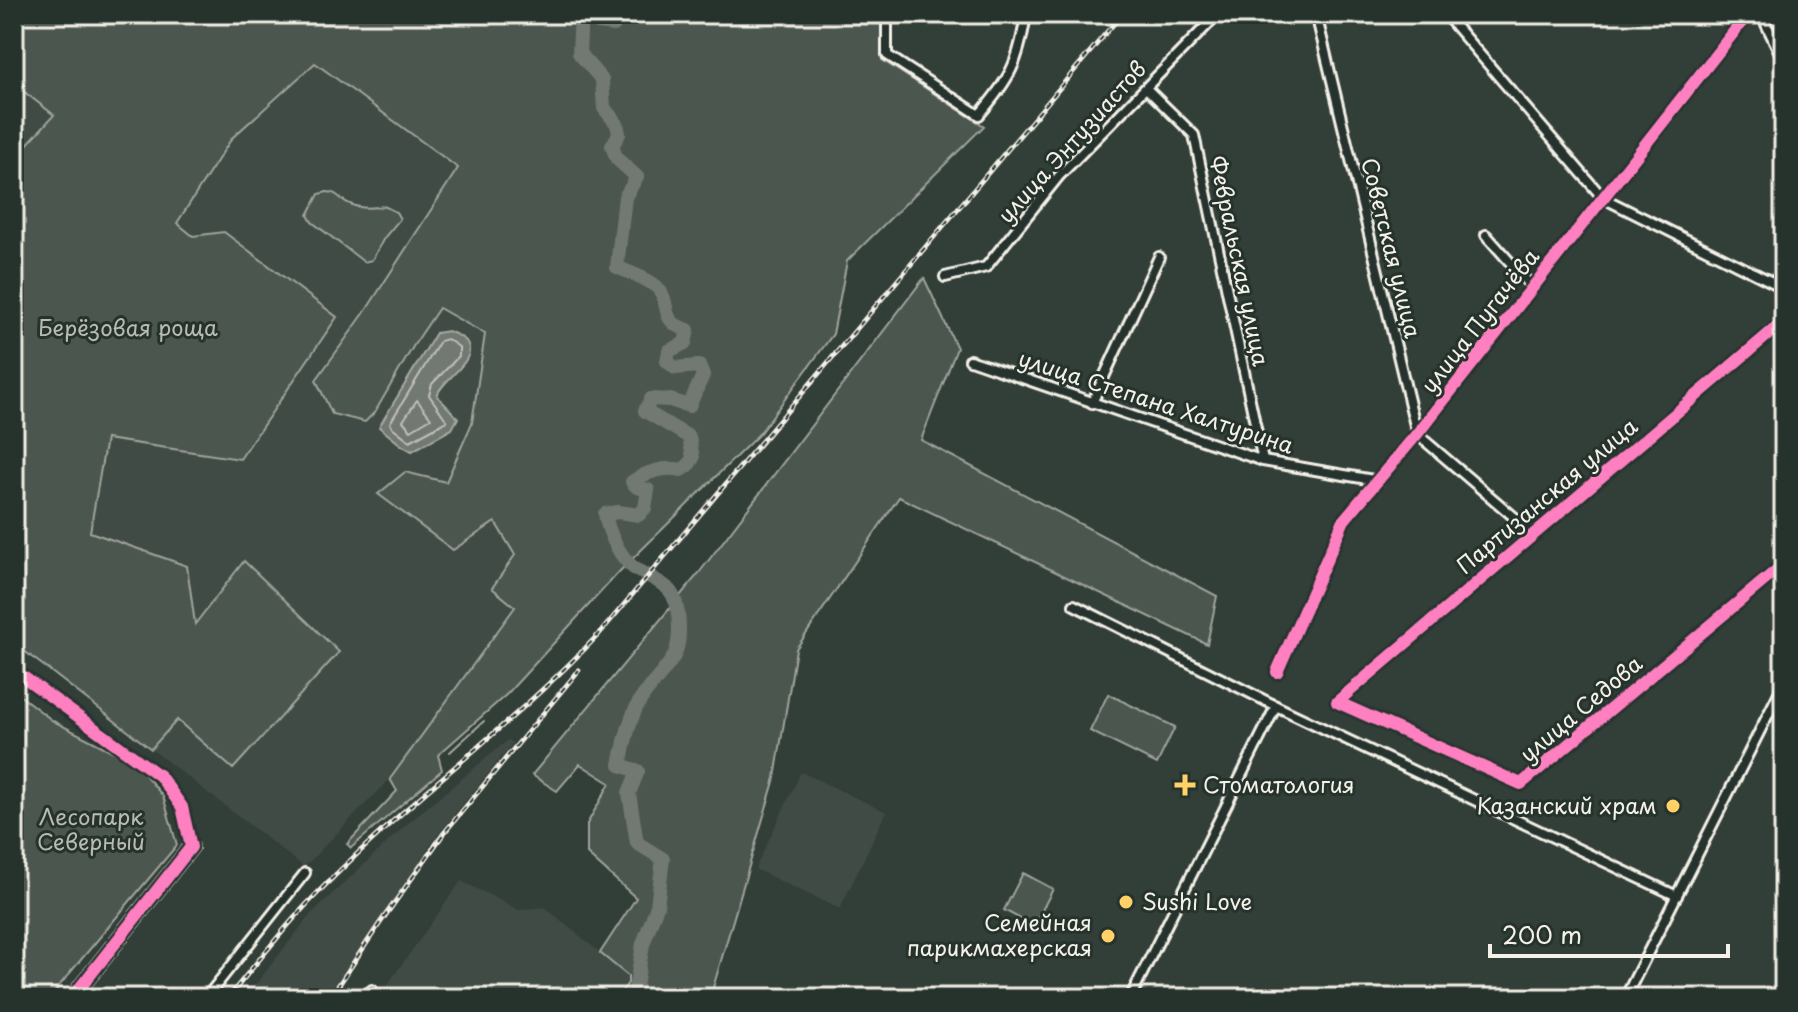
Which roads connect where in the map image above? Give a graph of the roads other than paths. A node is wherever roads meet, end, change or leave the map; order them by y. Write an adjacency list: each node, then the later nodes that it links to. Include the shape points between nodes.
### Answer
1 (887, 14): 2 (street, via 887,55 979,115 1006,83 1022,43)
2 (1026, 14)
3 (1218, 14): 9 (street, улица Энтузиастов)
4 (1316, 14): 19 (street, Советская улица)
5 (1445, 14): 10 (street)
6 (1748, 14): 10 (street, улица Пугачёва)
7 (1761, 14): 8 (street)
8 (1784, 61)
9 (1146, 88): 13 (street, улица Энтузиастов, via 1059,176 986,267); 20 (street, Февральская улица, via 1194,135)
10 (1603, 198): 14 (street, улица Пугачёва); 15 (street)
11 (1486, 235): 14 (street)
12 (1159, 257): 18 (street)
13 (945, 277)
14 (1532, 287): 19 (street, улица Пугачёва)
15 (1784, 288)
16 (1784, 321): 22 (street, Партизанская улица)
17 (970, 360): 18 (street, улица Степана Халтурина)
18 (1092, 403): 20 (street, улица Степана Халтурина)
19 (1417, 434): 21 (street, улица Пугачёва); 22 (street)
20 (1263, 461): 21 (street, улица Степана Халтурина)
21 (1379, 481): 26 (street, улица Пугачёва, via 1344,520)
22 (1534, 534): 28 (street, Партизанская улица)
23 (1784, 564): 28 (street, улица Седова, via 1521,784)
24 (1074, 605): 29 (street)
25 (14, 670): 30 (street, via 160,776 182,807)
26 (1277, 672)
27 (1784, 683): 32 (street)
28 (1337, 702)
29 (1276, 706): 32 (street); 35 (street)
30 (191, 847): 33 (street)
31 (305, 873): 34 (street)
32 (1677, 896): 36 (street)
33 (72, 998)
34 (206, 998)
35 (1130, 998)
36 (1625, 998)

